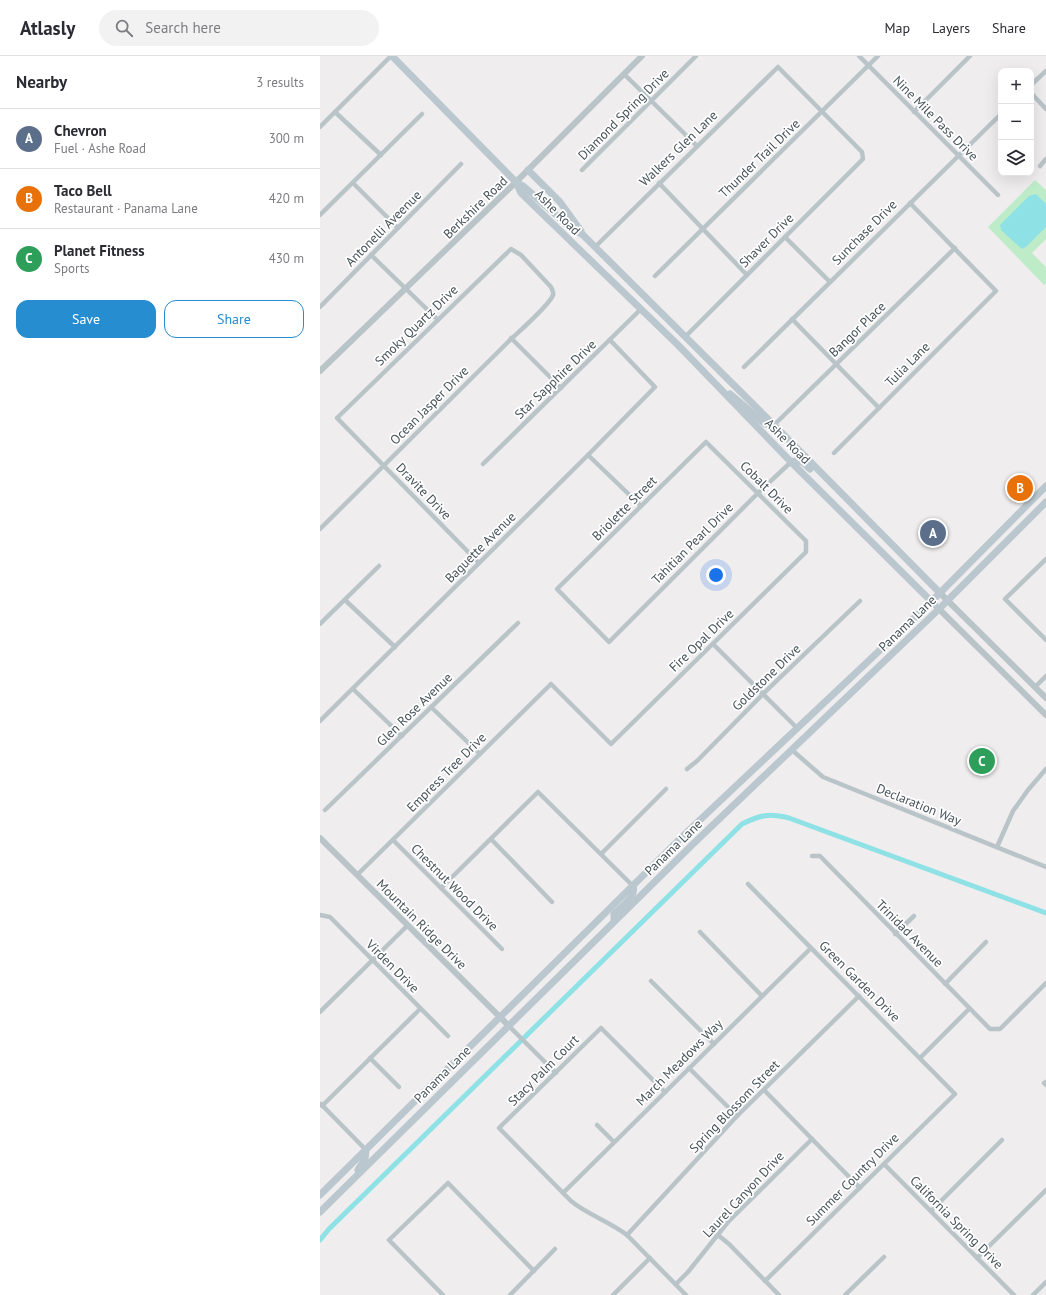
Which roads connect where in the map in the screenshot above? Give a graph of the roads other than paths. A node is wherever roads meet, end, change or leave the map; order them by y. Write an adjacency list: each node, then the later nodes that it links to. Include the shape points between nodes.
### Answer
1 (391, 56): 15 (street); 28 (main road, Ashe Road)
2 (642, 56): 9 (street, Berkshire Road)
3 (696, 56): 12 (street, Diamond Spring Drive)
4 (859, 56): 7 (street, Nine Mile Pass Drive)
5 (878, 56): 7 (street, Thunder Trail Drive)
6 (970, 56): 16 (street)
7 (868, 65): 14 (street, Thunder Trail Drive); 16 (street, Nine Mile Pass Drive)
8 (1046, 71): 10 (street)
9 (624, 74): 12 (street); 26 (street, Berkshire Road)
10 (1034, 82)
11 (1034, 96): 13 (street)
12 (651, 101): 20 (street); 27 (street, Diamond Spring Drive)
13 (1046, 109)
14 (822, 111): 20 (street, Walkers Glen Lane, via 778,67); 35 (street, Thunder Trail Drive); 37 (street, Shaver Drive, via 862,152 863,159)
15 (335, 112): 19 (street); 21 (street)
16 (914, 112): 22 (street, Nine Mile Pass Drive)
17 (422, 114): 21 (street)
18 (998, 117): 22 (street, Sunchase Drive)
19 (320, 127)
20 (697, 146): 30 (street, Walkers Glen Lane)
21 (381, 155): 29 (street)
22 (958, 155): 31 (street, Nine Mile Pass Drive); 32 (street, Sunchase Drive)
23 (1046, 159): 25 (street)
24 (462, 164): 34 (street, Antonelli Aveenue)
25 (1040, 166)
26 (528, 170): 28 (street, Berkshire Road); 36 (main road, via 560,202)
27 (582, 170)
28 (516, 182): 36 (main road, Ashe Road); 44 (street, Berkshire Road); 47 (main road, Ashe Road, via 522,193)
29 (353, 183): 33 (street); 34 (street)
30 (658, 183): 35 (street); 38 (street, Walkers Glen Lane)
31 (998, 195)
32 (910, 203): 39 (street); 43 (street, Sunchase Drive)
33 (320, 215)
34 (398, 228): 40 (street, Antonelli Aveenue)
35 (703, 229): 41 (street); 42 (street, Thunder Trail Drive)
36 (583, 235): 38 (main road, Ashe Road)
37 (785, 237): 41 (street, Shaver Drive); 43 (street)
38 (595, 247): 50 (main road, Ashe Road)
39 (955, 248): 53 (street, Bangor Place); 58 (street, Tulia Lane, via 996,291)
40 (371, 255): 44 (street); 46 (street, Antonelli Aveenue)
41 (747, 275): 50 (street, Shaver Drive)
42 (654, 276)
43 (830, 282): 48 (street, Sunchase Drive)
44 (406, 288): 49 (street); 55 (street, Berkshire Road)
45 (553, 297): 49 (street, Smoky Quartz Drive, via 551,287 521,255 511,249); 51 (street, Ocean Jasper Drive)
46 (320, 307)
47 (641, 309): 52 (street, Star Sapphire Drive); 57 (main road, Ashe Road)
48 (792, 319): 53 (street); 54 (street, Sunchase Drive)
49 (438, 320): 59 (street, Smoky Quartz Drive)
50 (685, 337): 60 (main road, Ashe Road)
51 (511, 338): 56 (street); 66 (street, Ocean Jasper Drive)
52 (610, 340): 56 (street, Star Sapphire Drive); 63 (street, Baguette Avenue, via 655,387)
53 (836, 364): 58 (street); 60 (street, Bangor Place)
54 (744, 367)
55 (320, 371)
56 (561, 388): 65 (street, Star Sapphire Drive)
57 (721, 390): 60 (main road, via 726,391 765,424); 64 (main road, Ashe Road)
58 (879, 408): 62 (street, Tulia Lane)
59 (336, 418): 66 (street, Dravite Drive)
60 (774, 425): 68 (main road, Ashe Road)
61 (706, 442): 69 (street, Cobalt Drive); 72 (street, Briolette Street)
62 (834, 453)
63 (588, 455): 72 (street); 77 (street, Baguette Avenue)
64 (791, 462): 68 (main road, via 803,462 827,486); 69 (street, Tahitian Pearl Drive); 70 (main road, Ashe Road)
65 (483, 464)
66 (384, 465): 74 (street, Ocean Jasper Drive); 77 (street, Dravite Drive)
67 (1046, 486): 80 (main road, Panama Lane)
68 (836, 489): 73 (main road, Ashe Road)
69 (758, 493): 75 (street, Cobalt Drive, via 806,541); 79 (street, Tahitian Pearl Drive, via 609,642)
70 (827, 497): 73 (main road, via 839,499 865,524); 84 (main road, Ashe Road)
71 (1046, 502): 82 (main road, Panama Lane)
72 (641, 506): 79 (street, Briolette Street)
73 (873, 526): 80 (main road, Ashe Road)
74 (320, 529)
75 (806, 552): 89 (street, Fire Opal Drive)
76 (1046, 559): 88 (street, via 1005,599)
77 (479, 562): 90 (street, Baguette Avenue)
78 (380, 566): 81 (street)
79 (557, 589)
80 (940, 593): 82 (street, Ashe Road); 84 (main road, Panama Lane)
81 (345, 600): 87 (street); 90 (street)
82 (948, 600): 85 (main road, Panama Lane); 93 (street, Ashe Road)
83 (860, 602): 95 (street, Goldstone Drive)
84 (932, 602): 85 (main road, Ashe Road); 100 (main road, Panama Lane)
85 (939, 609): 98 (street, Ashe Road); 102 (main road, Panama Lane)
86 (518, 623): 97 (street, Glen Rose Avenue)
87 (320, 624)
88 (1045, 638)
89 (713, 644): 92 (street, Fire Opal Drive, via 611,744); 95 (street)
90 (395, 648): 94 (street, Baguette Avenue)
91 (1046, 676): 93 (street)
92 (551, 684): 103 (street, Empress Tree Drive)
93 (1036, 687): 96 (street, Ashe Road)
94 (353, 689): 99 (street, Baguette Avenue); 101 (street)
95 (763, 694): 100 (street); 104 (street, Goldstone Drive, via 701,758)
96 (1046, 698)
97 (431, 707): 101 (street, Glen Rose Avenue); 103 (street)
98 (1046, 715)
99 (320, 721)
100 (798, 729): 102 (main road); 117 (main road, Panama Lane)
101 (402, 736): 107 (street, Glen Rose Avenue)
102 (792, 750): 111 (street, Declaration Way, via 823,777); 122 (main road, Panama Lane)
103 (480, 754): 110 (street, Empress Tree Drive)
104 (687, 768)
105 (1046, 770): 111 (street, via 1013,811)
106 (666, 789): 112 (street)
107 (325, 810)
108 (320, 838): 115 (street, Mountain Ridge Drive)
109 (491, 839): 112 (street, via 538,792); 118 (street); 119 (street)
110 (392, 840): 115 (street, Empress Tree Drive); 118 (street, Chestnut Wood Drive)
111 (997, 847): 114 (street, Declaration Way)
112 (601, 854): 117 (street)
113 (812, 856): 125 (street, Trinidad Avenue, via 820,856)
114 (1046, 867)
115 (357, 875): 123 (street, Mountain Ridge Drive)
116 (748, 884): 127 (street, Green Garden Drive)
117 (633, 886): 122 (main road, via 633,894 614,914); 138 (main road, Panama Lane)
118 (441, 888): 128 (street, Chestnut Wood Drive)
119 (552, 902)
120 (320, 915): 129 (street, Virden Drive, via 330,917)
121 (914, 916): 125 (street)
122 (614, 921): 139 (main road, Panama Lane)
123 (408, 926): 129 (street); 138 (street, Mountain Ridge Drive)
124 (700, 932): 133 (street)
125 (896, 934): 132 (street, Trinidad Avenue)
126 (986, 942): 132 (street)
127 (811, 948): 133 (street, March Meadows Way); 134 (street, Green Garden Drive)
128 (502, 949)
129 (372, 961): 135 (street, Virden Drive); 137 (street)
130 (651, 980): 141 (street)
131 (1046, 983): 136 (street, Trinidad Avenue, via 1000,1029 990,1029)
132 (944, 984): 136 (street, Trinidad Avenue)
133 (762, 996): 141 (street, March Meadows Way)
134 (859, 996): 143 (street, Green Garden Drive); 147 (street, Spring Blossom Street)
135 (420, 1009): 140 (street, Virden Drive); 142 (street)
136 (969, 1009): 143 (street)
137 (320, 1012)
138 (500, 1016): 139 (street, Mountain Ridge Drive); 156 (main road, Panama Lane)
139 (508, 1025): 145 (street); 158 (main road, Panama Lane)
140 (448, 1036)
141 (714, 1044): 144 (street, March Meadows Way)
142 (370, 1058): 146 (street); 150 (street)
143 (920, 1058): 149 (street, Green Garden Drive)
144 (689, 1068): 148 (street, March Meadows Way); 151 (street)
145 (556, 1073): 148 (street, Stacy Palm Court, via 601,1028); 161 (street, Stacy Palm Court, via 499,1128)
146 (399, 1087)
147 (764, 1090): 151 (street, Spring Blossom Street); 153 (street)
148 (665, 1092): 155 (street, March Meadows Way)
149 (955, 1094): 157 (street, Summer Country Drive)
150 (321, 1105): 156 (street)
151 (738, 1116): 165 (street, Spring Blossom Street)
152 (597, 1125): 155 (street)
153 (812, 1139): 159 (street); 166 (street, Laurel Canyon Drive)
154 (1002, 1140): 163 (street)
155 (614, 1142): 161 (street, March Meadows Way)
156 (366, 1150): 158 (main road, via 365,1159); 162 (main road, Panama Lane)
157 (884, 1164): 159 (street, Summer Country Drive); 163 (street, California Spring Drive)
158 (344, 1188): 164 (main road, Panama Lane)
159 (860, 1188): 172 (street, Summer Country Drive)
160 (1046, 1190): 170 (street)
161 (563, 1193): 165 (street, via 580,1209 620,1229)
162 (320, 1195)
163 (931, 1211): 170 (street, California Spring Drive)
164 (320, 1212)
165 (626, 1235): 169 (street)
166 (718, 1235): 172 (street); 174 (street, Laurel Canyon Drive)
167 (556, 1249): 171 (street)
168 (884, 1257): 180 (street)
169 (650, 1258): 174 (street); 177 (street)
170 (977, 1258): 181 (street, California Spring Drive)
171 (534, 1271): 175 (street, via 448,1183 389,1240); 176 (street)
172 (765, 1281): 179 (street)
173 (1046, 1282): 182 (street)
174 (676, 1284): 178 (street)
175 (443, 1295)
176 (510, 1295)
177 (613, 1295)
178 (686, 1295)
179 (779, 1295)
180 (845, 1295)
181 (1014, 1295)
182 (1033, 1295)

